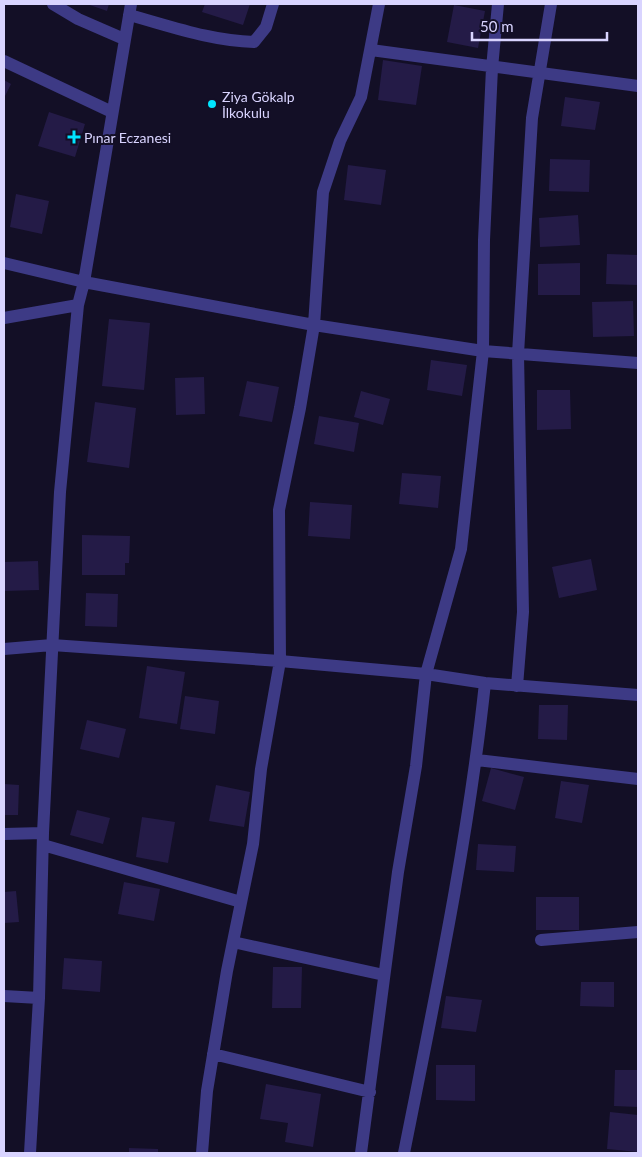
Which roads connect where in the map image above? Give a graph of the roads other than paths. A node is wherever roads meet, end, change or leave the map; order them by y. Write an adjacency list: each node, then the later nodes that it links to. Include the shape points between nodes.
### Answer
1 (53, 4): 7 (street)
2 (273, 4): 6 (street, via 266,27 254,42 235,42 194,33)
3 (379, 4): 8 (street)
4 (498, 4): 10 (street)
5 (551, 4): 11 (street)
6 (130, 9): 7 (street)
7 (124, 39): 13 (street)
8 (371, 50): 10 (street); 18 (street, via 361,97 340,141 323,192)
9 (4, 61): 13 (street)
10 (492, 68): 11 (street); 19 (street, via 484,240)
11 (539, 74): 12 (street); 20 (street, via 532,128)
12 (638, 86)
13 (112, 112): 15 (street)
14 (4, 264): 15 (street)
15 (84, 282): 16 (street); 18 (street)
16 (78, 305): 17 (street); 22 (street, via 60,492)
17 (4, 318)
18 (314, 326): 19 (street); 24 (street, via 279,510)
19 (483, 351): 20 (street); 25 (street, via 461,549)
20 (518, 354): 21 (street); 27 (street, via 523,612)
21 (638, 363)
22 (52, 645): 23 (street); 24 (street); 32 (street)
23 (4, 649)
24 (280, 660): 25 (street); 33 (street)
25 (426, 674): 26 (street); 37 (street, via 416,766)
26 (485, 683): 27 (street); 29 (street)
27 (517, 686): 28 (street)
28 (638, 695)
29 (477, 760): 30 (street); 45 (street, via 459,874)
30 (638, 779)
31 (4, 834): 32 (street)
32 (43, 839): 33 (street); 39 (street)
33 (241, 902): 36 (street)
34 (638, 932): 35 (street)
35 (541, 940)
36 (233, 942): 37 (street); 40 (street)
37 (384, 975): 41 (street)
38 (4, 996): 39 (street)
39 (39, 998): 42 (street)
40 (213, 1054): 41 (street); 43 (street)
41 (370, 1092): 44 (street)
42 (30, 1153)
43 (202, 1153)
44 (361, 1153)
45 (404, 1153)

